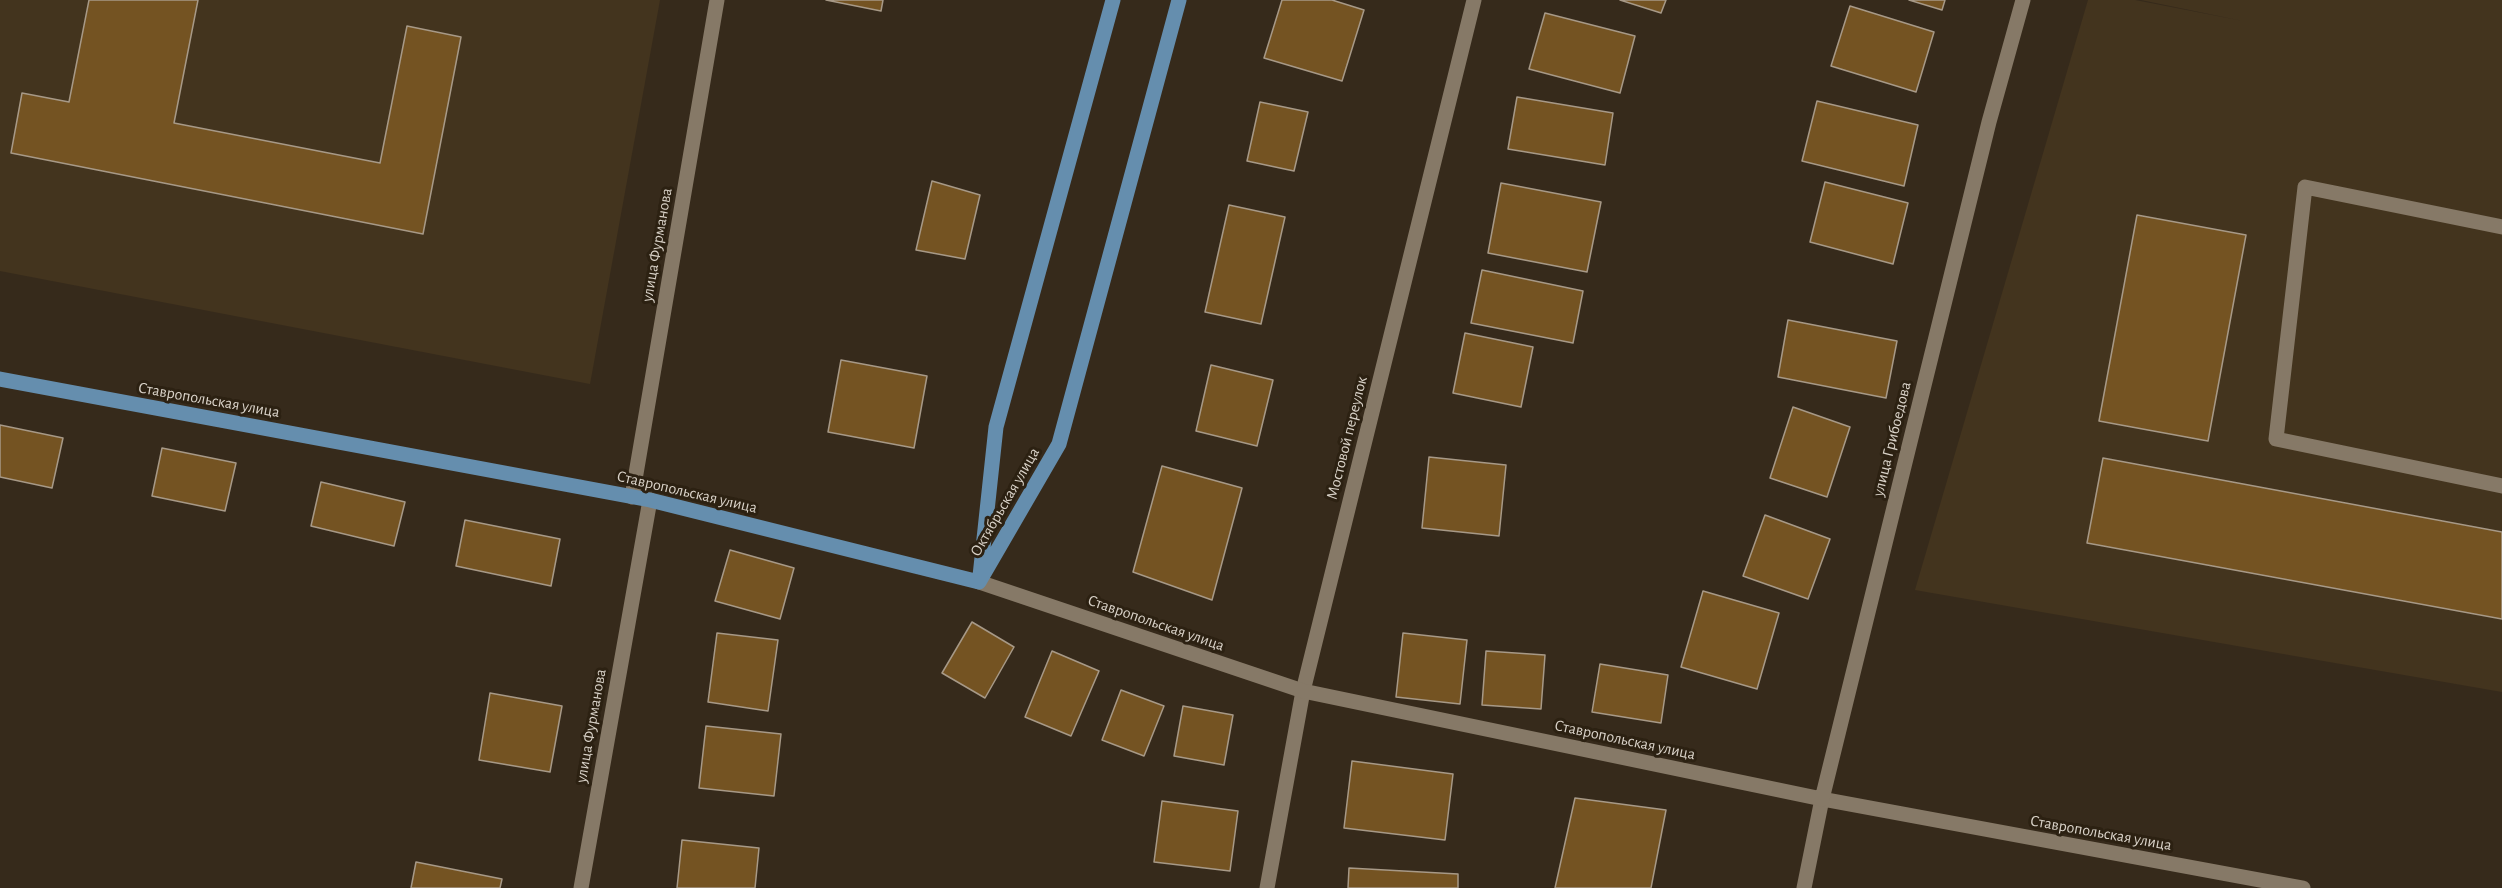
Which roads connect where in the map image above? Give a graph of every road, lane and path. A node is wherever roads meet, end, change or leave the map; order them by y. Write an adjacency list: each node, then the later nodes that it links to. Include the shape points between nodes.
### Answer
1 (717, 0): 9 (street, улица Фурманова)
2 (1113, 0): 11 (main road, Октябрьская улица, via 996,427)
3 (1179, 0): 11 (main road, Октябрьская улица, via 1059,444)
4 (1474, 0): 12 (street, Мостовой переулок)
5 (2023, 0): 13 (street, улица Грибоедова)
6 (2502, 226): 8 (street, via 2305,187 2276,439)
7 (0, 380): 9 (main road, Ставропольская улица)
8 (2502, 486)
9 (632, 496): 10 (main road, Ставропольская улица)
10 (650, 500): 11 (main road, Ставропольская улица); 14 (street, улица Фурманова)
11 (979, 582): 12 (street, Ставропольская улица)
12 (1303, 691): 13 (street, Ставропольская улица); 15 (street, Мостовой переулок)
13 (1822, 799): 16 (street, улица Грибоедова); 17 (street, Ставропольская улица)
14 (581, 888)
15 (1267, 888)
16 (1804, 888)
17 (2303, 888)

